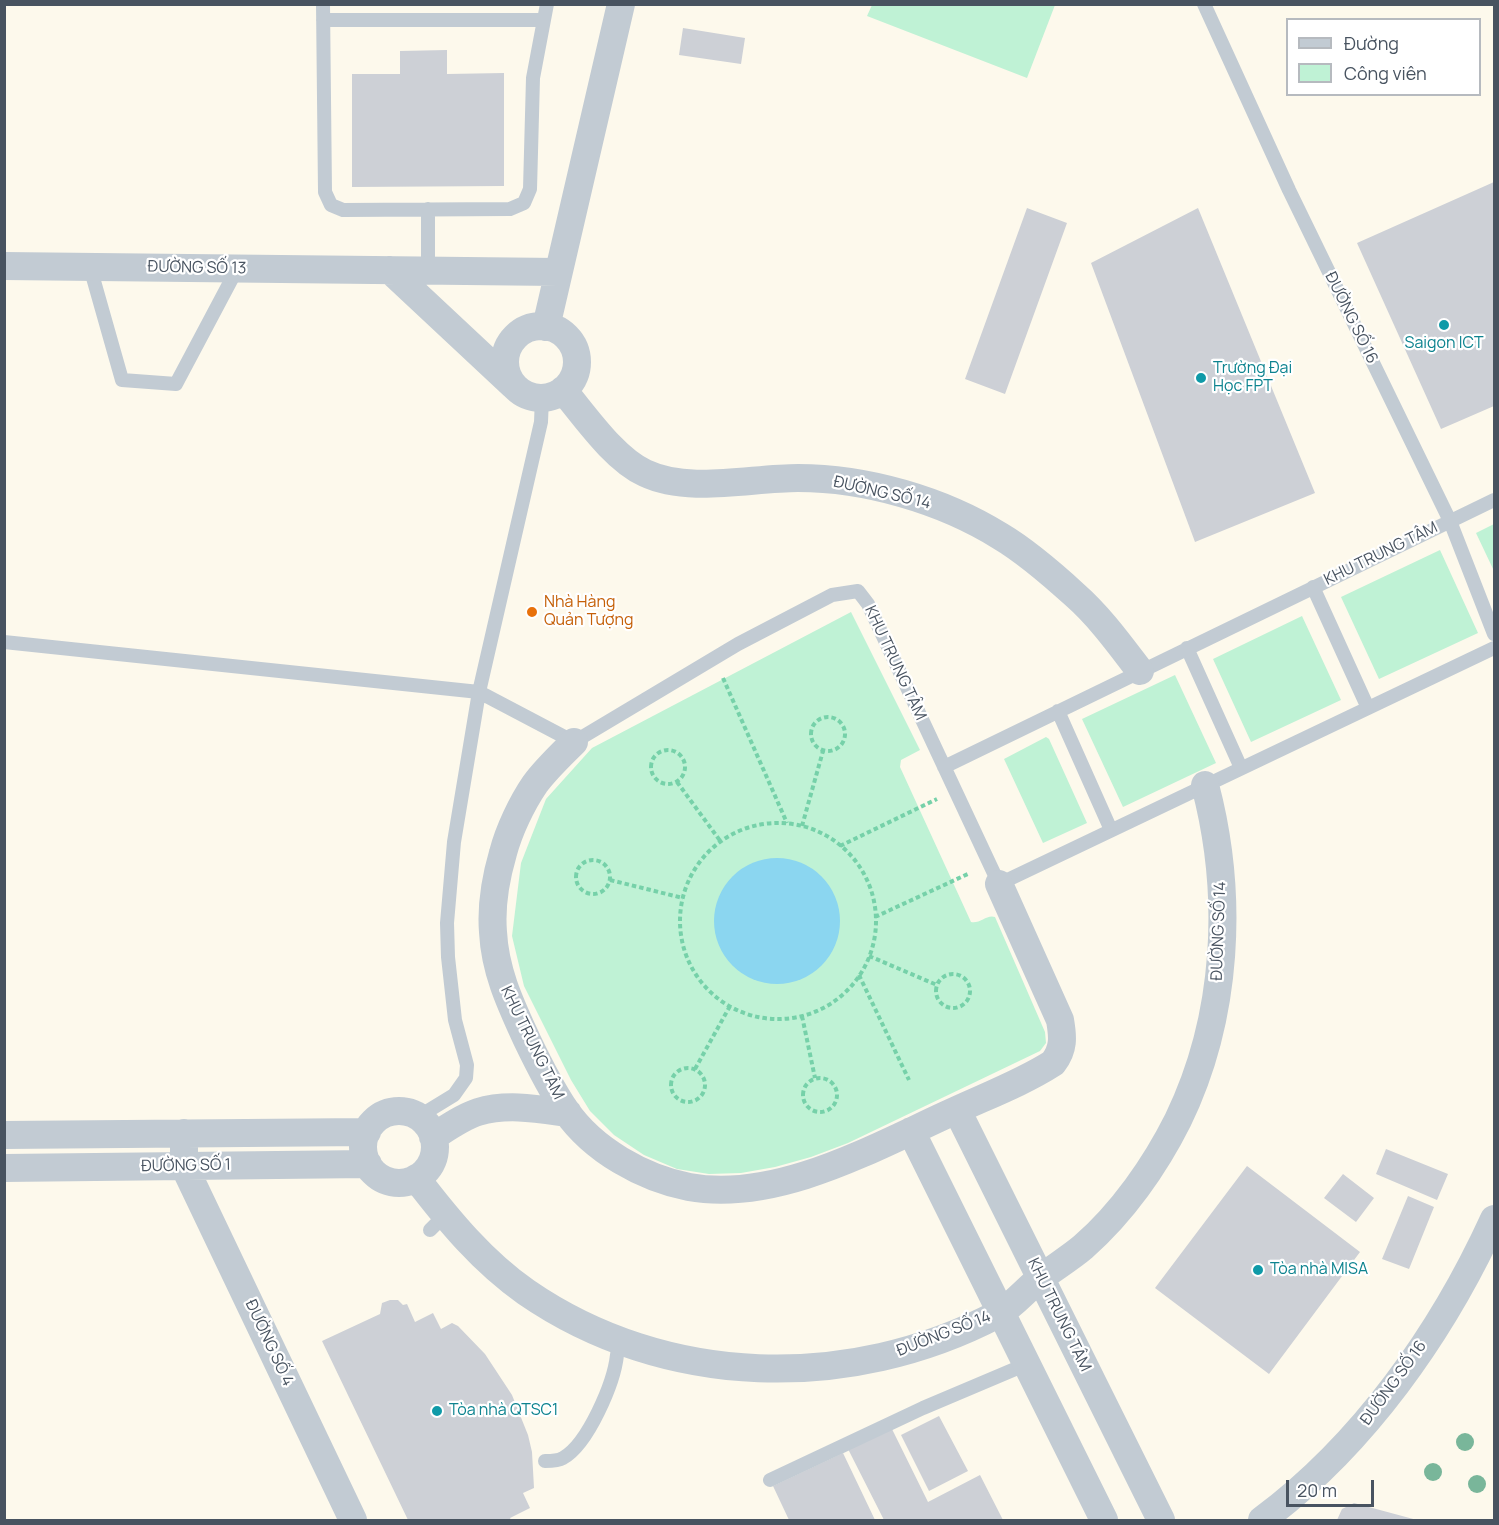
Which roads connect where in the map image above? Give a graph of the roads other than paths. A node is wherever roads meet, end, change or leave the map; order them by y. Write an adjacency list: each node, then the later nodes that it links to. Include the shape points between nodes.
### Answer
1 (323, 4): 5 (lane)
2 (547, 4): 6 (lane)
3 (621, 4): 13 (street)
4 (1204, 4): 18 (lane, ĐƯỜNG SỐ 16, via 1289,190)
5 (323, 20): 6 (lane); 7 (lane, via 328,202 343,210)
6 (544, 20): 7 (lane, via 533,78 530,189 524,203 516,208)
7 (428, 209): 12 (lane)
8 (4, 266): 9 (street, ĐƯỜNG SỐ 13)
9 (90, 267): 10 (street, ĐƯỜNG SỐ 13); 10 (lane, via 122,380 176,384)
10 (237, 269): 11 (street, ĐƯỜNG SỐ 13)
11 (390, 270): 12 (street, ĐƯỜNG SỐ 13); 14 (street)
12 (428, 271): 13 (street, ĐƯỜNG SỐ 13); 14 (lane)
13 (558, 273): 15 (street)
14 (428, 305): 16 (street)
15 (546, 327): 16 (street, via 565,336 572,345 575,372 567,387); 16 (street, via 524,330 509,346 506,358 510,379)
16 (541, 392): 24 (street, ĐƯỜNG SỐ 14, via 624,460 656,478 693,483 799,478 843,482 912,498 980,524 1028,555 1076,596); 25 (lane, via 541,422)
17 (1494, 500): 18 (lane, KHU TRUNG TÂM)
18 (1450, 521): 19 (lane, KHU TRUNG TÂM); 20 (lane, ĐƯỜNG SỐ 16)
19 (1312, 587): 22 (lane, KHU TRUNG TÂM); 26 (lane)
20 (1494, 634)
21 (4, 642): 25 (lane)
22 (1187, 648): 24 (lane, KHU TRUNG TÂM); 30 (lane)
23 (1494, 648): 26 (lane)
24 (1140, 670): 27 (lane, KHU TRUNG TÂM)
25 (478, 693): 28 (lane); 36 (lane, via 454,842 447,923 450,989 467,1065 466,1078)
26 (1368, 708): 30 (lane)
27 (1058, 711): 29 (lane, KHU TRUNG TÂM); 32 (lane)
28 (574, 742): 29 (lane, KHU TRUNG TÂM, via 715,658 832,595 858,591 868,604); 35 (street, KHU TRUNG TÂM, via 536,783 503,850 492,931 508,1000 549,1084)
29 (944, 766): 33 (lane, KHU TRUNG TÂM)
30 (1241, 768): 31 (lane)
31 (1205, 785): 32 (lane); 46 (street, ĐƯỜNG SỐ 14, via 1219,850 1222,899 1219,974 1206,1047 1178,1121 1148,1170 1107,1223 1083,1247)
32 (1111, 830): 33 (lane)
33 (994, 874): 34 (street, KHU TRUNG TÂM, via 1060,1020 1063,1043 1060,1054 1044,1069)
34 (957, 1110): 37 (street, KHU TRUNG TÂM); 46 (street, KHU TRUNG TÂM)
35 (568, 1113): 36 (street, via 510,1107); 37 (street, KHU TRUNG TÂM, via 592,1138 627,1164 668,1182 717,1190 750,1188 811,1173)
36 (426, 1127): 38 (street, via 409,1113 392,1112 381,1115); 44 (street, via 434,1146 431,1162)
37 (911, 1131): 47 (street)
38 (367, 1132): 39 (street, ĐƯỜNG SỐ 1); 41 (street, via 363,1148)
39 (184, 1133): 40 (street, ĐƯỜNG SỐ 1); 42 (street)
40 (4, 1135)
41 (368, 1164): 42 (street, ĐƯỜNG SỐ 1); 44 (street, via 389,1181 400,1183)
42 (184, 1166): 43 (street, ĐƯỜNG SỐ 1); 52 (street, ĐƯỜNG SỐ 4)
43 (4, 1168)
44 (416, 1178): 47 (street, ĐƯỜNG SỐ 14, via 437,1223 527,1292 573,1320 635,1346 700,1363 772,1370 836,1366 929,1342)
45 (1494, 1219): 55 (street, ĐƯỜNG SỐ 16, via 1443,1313 1377,1409 1324,1467)
46 (1040, 1278): 47 (street, ĐƯỜNG SỐ 14); 54 (street, KHU TRUNG TÂM)
47 (1001, 1312): 49 (street)
48 (617, 1355): 50 (lane, via 602,1402 578,1445 561,1459)
49 (1027, 1364): 51 (lane); 53 (street)
50 (545, 1461)
51 (770, 1480)
52 (353, 1521)
53 (1104, 1521)
54 (1161, 1521)
55 (1262, 1521)

